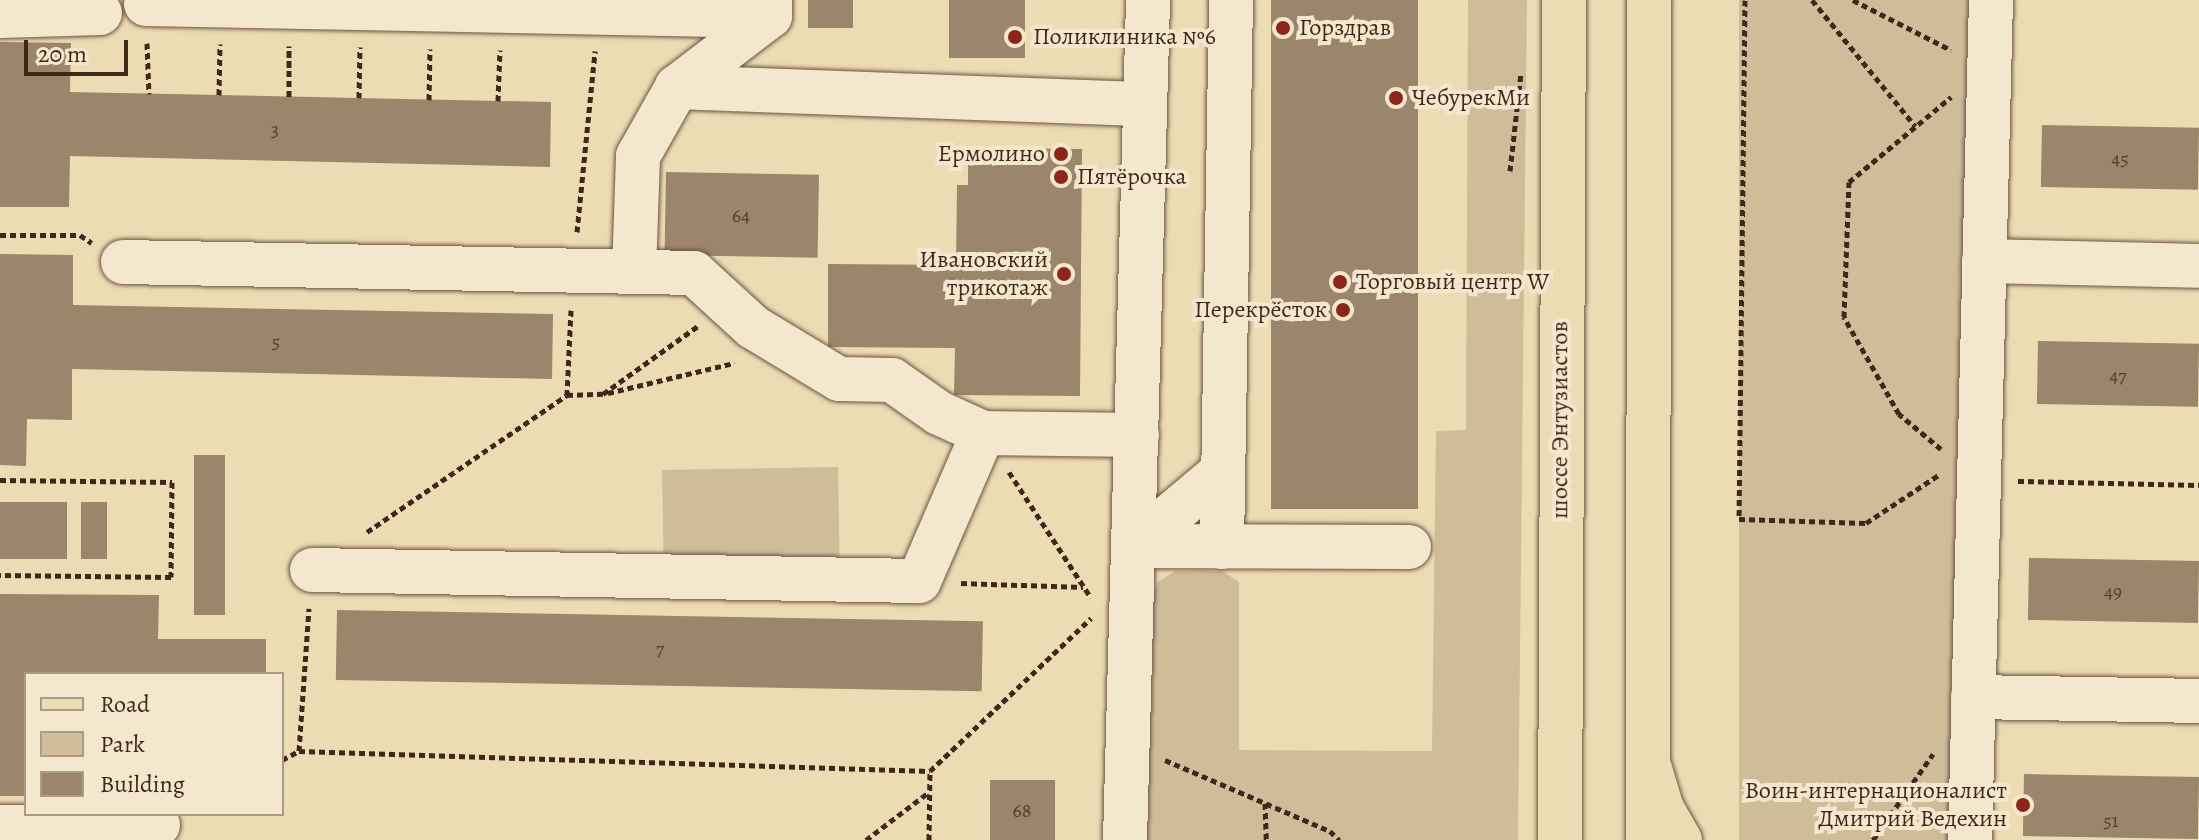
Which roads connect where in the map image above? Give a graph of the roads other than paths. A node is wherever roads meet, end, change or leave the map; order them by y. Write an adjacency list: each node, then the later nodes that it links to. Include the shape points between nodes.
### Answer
1 (1148, 0): 11 (street)
2 (1231, 0): 18 (street)
3 (1564, 0): 29 (main road, шоссе Энтузиастов)
4 (1649, 0): 25 (main road)
5 (1991, 0): 12 (street)
6 (146, 4): 7 (street, via 501,11)
7 (770, 8): 10 (street)
8 (100, 13): 9 (street)
9 (0, 16)
10 (677, 87): 11 (street); 15 (street, via 638,156)
11 (1145, 104): 17 (street)
12 (1984, 261): 14 (street); 23 (street, via 1963,476)
13 (123, 262): 15 (street)
14 (2199, 266)
15 (634, 272): 16 (street, via 694,273 753,327 839,379 892,380 939,413)
16 (983, 433): 17 (street); 22 (street, via 919,581)
17 (1137, 435): 19 (street)
18 (1223, 471): 19 (street); 20 (street)
19 (1134, 546): 20 (street); 28 (street)
20 (1222, 547): 21 (street)
21 (1409, 547)
22 (312, 570)
23 (1973, 697): 24 (street); 32 (street)
24 (2199, 701)
25 (1648, 764): 30 (main road); 31 (main road, via 1662,809)
26 (158, 825): 27 (street)
27 (0, 827)
28 (1125, 840)
29 (1560, 840)
30 (1648, 840)
31 (1680, 840)
32 (1970, 840)

